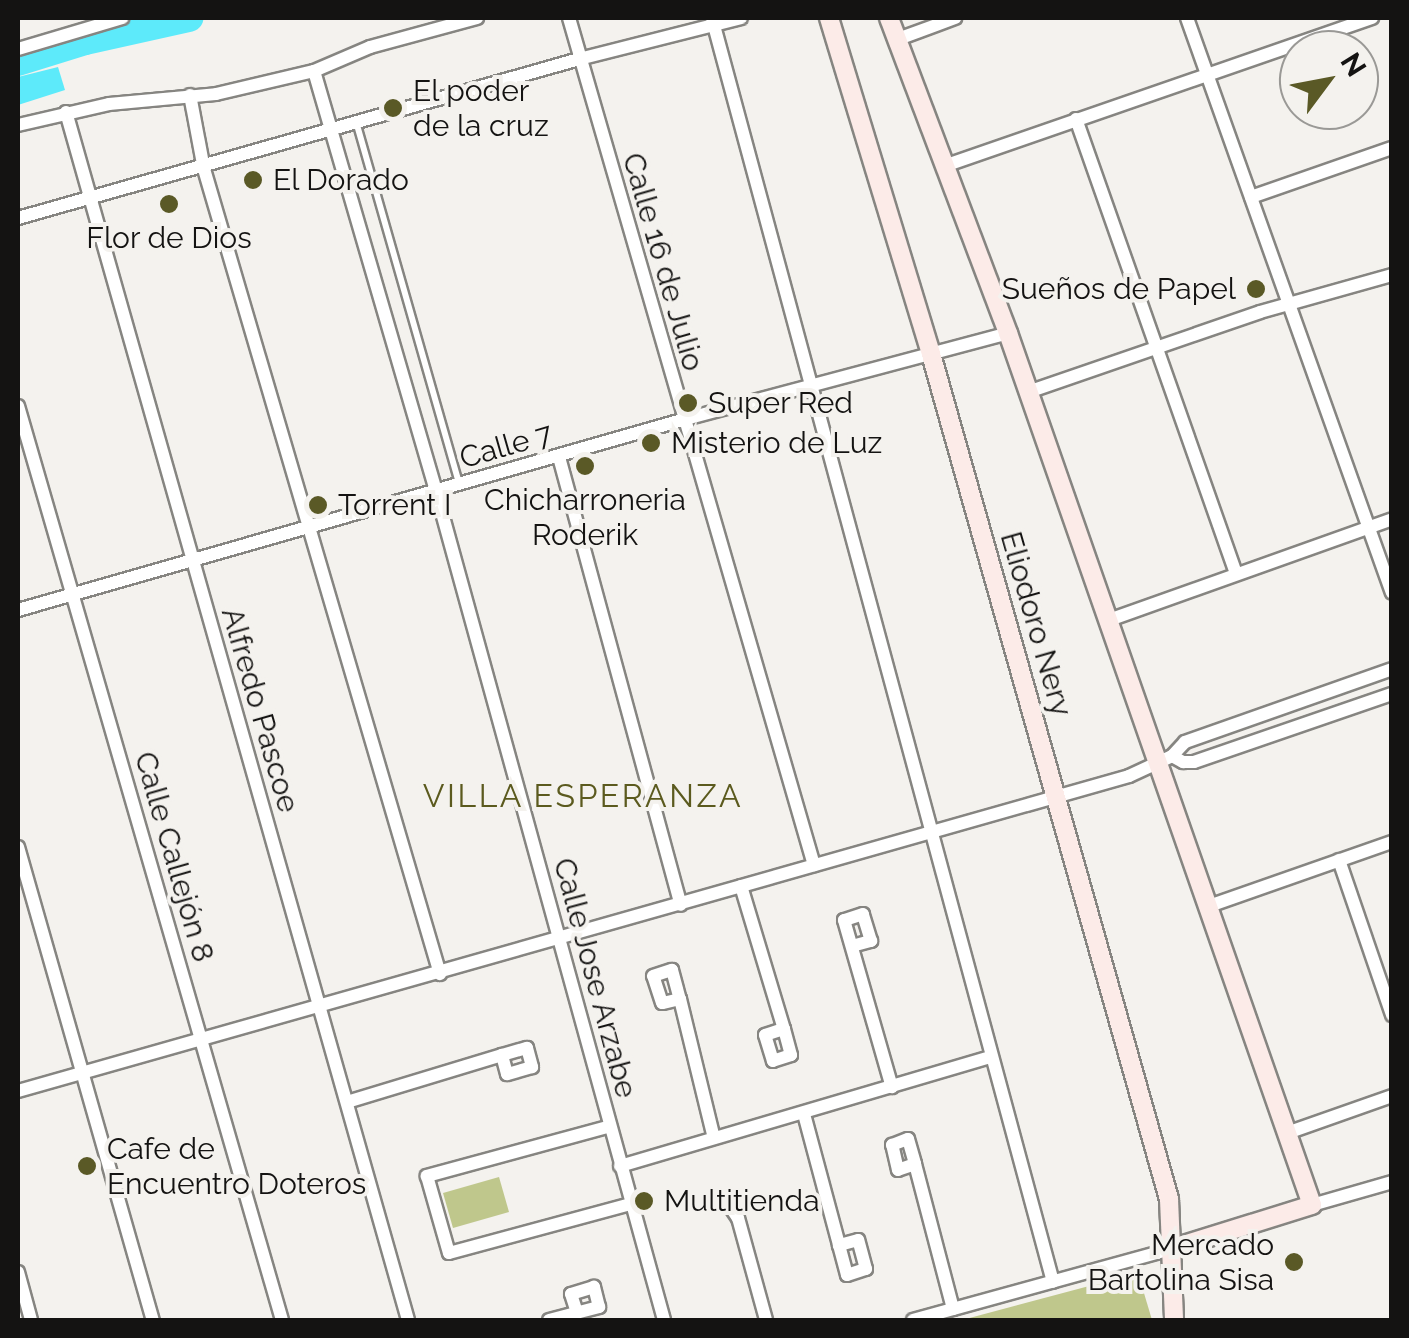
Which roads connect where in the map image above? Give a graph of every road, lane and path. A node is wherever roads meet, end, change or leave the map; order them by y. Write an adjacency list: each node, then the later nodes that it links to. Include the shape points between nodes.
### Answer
1 (122, 18): 10 (street)
2 (476, 18): 15 (street, via 370,47)
3 (569, 18): 14 (street, Calle 16 de Julio)
4 (742, 18): 11 (street)
5 (830, 18): 33 (street, Eliodoro Nery)
6 (889, 18): 12 (street)
7 (955, 18): 12 (street)
8 (1187, 18): 16 (street)
9 (1372, 18): 16 (street)
10 (105, 20): 13 (street)
11 (713, 22): 14 (street); 34 (street)
12 (898, 39): 24 (street)
13 (18, 48)
14 (580, 59): 21 (street); 37 (street, Calle 16 de Julio)
15 (314, 71): 17 (street); 22 (street, Calle Jose Arzabe)
16 (1207, 73): 19 (street); 27 (street)
17 (190, 96): 18 (street); 25 (street)
18 (66, 112): 20 (street); 26 (street, Alfredo Pascoe)
19 (1076, 119): 24 (street); 32 (street)
20 (18, 125)
21 (357, 125): 22 (street); 39 (lane)
22 (330, 133): 25 (street); 40 (street, Calle Jose Arzabe)
23 (1392, 148): 27 (street)
24 (946, 165): 31 (street)
25 (204, 169): 26 (street); 43 (street)
26 (87, 198): 28 (street); 44 (street, Alfredo Pascoe)
27 (1251, 198): 30 (street)
28 (18, 218)
29 (1392, 274): 30 (street)
30 (1289, 306): 32 (street); 42 (street)
31 (1008, 334): 33 (street, Calle 7); 35 (street)
32 (1156, 348): 35 (street); 45 (street)
33 (931, 354): 34 (street, Calle 7); 53 (street, Eliodoro Nery)
34 (808, 388): 37 (street, Calle 7); 54 (street)
35 (1028, 392): 49 (street)
36 (18, 406): 47 (street, Calle Callejón 8)
37 (682, 420): 38 (street, Calle 7); 58 (street, Calle 16 de Julio)
38 (559, 458): 39 (street, Calle 7); 60 (street)
39 (459, 485): 40 (street, Calle 7)
40 (436, 491): 43 (street, Calle 7); 62 (street, Calle Jose Arzabe)
41 (1392, 519): 42 (street)
42 (1367, 527): 45 (street); 46 (street)
43 (310, 528): 44 (street, Calle 7); 64 (street)
44 (192, 561): 47 (street, Calle 7); 66 (street, Alfredo Pascoe)
45 (1236, 574): 49 (street)
46 (1392, 593)
47 (72, 594): 48 (street, Calle 7); 69 (street, Calle Callejón 8)
48 (18, 610)
49 (1108, 620): 52 (street)
50 (1392, 669): 52 (street, via 1185,742)
51 (1392, 694): 52 (street, via 1194,762)
52 (1166, 759): 53 (street); 61 (street)
53 (1056, 797): 54 (street); 88 (street, Eliodoro Nery, via 1169,1200)
54 (932, 832): 58 (street); 71 (street)
55 (1392, 842): 57 (street)
56 (18, 847): 72 (street)
57 (1339, 860): 61 (street); 67 (street)
58 (814, 865): 59 (street)
59 (741, 886): 60 (street); 68 (street)
60 (681, 905): 62 (street)
61 (1209, 906): 79 (street)
62 (561, 939): 64 (street); 78 (street, Calle Jose Arzabe)
63 (852, 946): 73 (street)
64 (440, 974): 66 (street)
65 (680, 998): 80 (street)
66 (318, 1008): 69 (street); 76 (street, Alfredo Pascoe)
67 (1392, 1014)
68 (784, 1030)
69 (200, 1040): 72 (street); 95 (street, Calle Callejón 8)
70 (502, 1055): 76 (street)
71 (992, 1057): 73 (street); 90 (street)
72 (82, 1072): 74 (street); 94 (street)
73 (892, 1087): 77 (street)
74 (18, 1092)
75 (1392, 1096): 79 (street)
76 (347, 1102): 96 (street, Alfredo Pascoe)
77 (804, 1114): 80 (street); 87 (street)
78 (608, 1126): 82 (street, Calle Jose Arzabe); 85 (street, via 428,1176 449,1253)
79 (1287, 1133): 86 (street)
80 (714, 1138): 82 (street)
81 (915, 1164): 91 (street)
82 (620, 1166): 85 (street, Calle Jose Arzabe)
83 (1392, 1182): 86 (street)
84 (723, 1196): 99 (street, via 738,1218)
85 (630, 1204): 98 (street, Calle Jose Arzabe)
86 (1312, 1205): 88 (street)
87 (839, 1245)
88 (1174, 1248): 90 (street); 101 (street, Eliodoro Nery)
89 (18, 1272): 93 (street)
90 (1053, 1282): 91 (street)
91 (953, 1310): 100 (street)
92 (577, 1313): 97 (street)
93 (31, 1320)
94 (153, 1320)
95 (282, 1320)
96 (408, 1320)
97 (549, 1320)
98 (664, 1320)
99 (766, 1320)
100 (913, 1320)
101 (1174, 1320)

